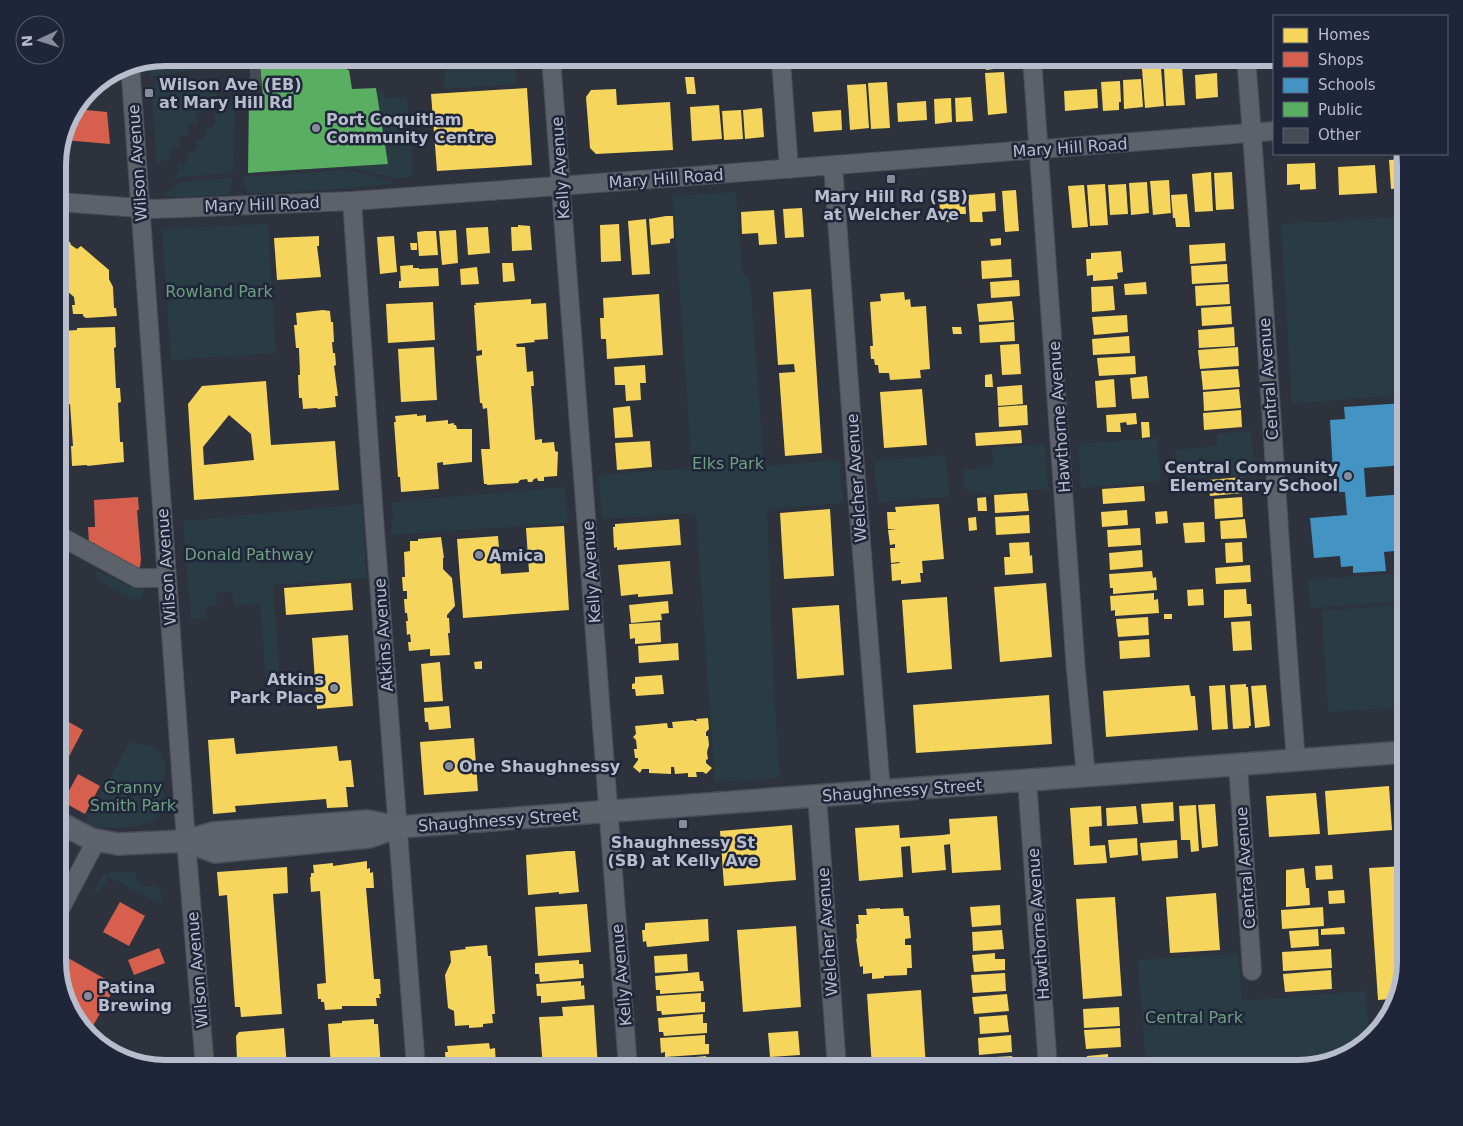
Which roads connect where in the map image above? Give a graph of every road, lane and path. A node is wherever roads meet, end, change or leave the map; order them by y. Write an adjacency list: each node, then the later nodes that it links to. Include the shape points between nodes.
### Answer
1 (552, 66): 11 (street, Kelly Avenue)
2 (780, 66): 10 (street)
3 (1033, 66): 8 (street, Hawthorne Avenue)
4 (1247, 66): 7 (street, Central Avenue)
5 (131, 73): 14 (street, Wilson Avenue)
6 (1273, 131): 7 (street, Mary Hill Road)
7 (1252, 133): 8 (street, Mary Hill Road); 18 (street, Central Avenue)
8 (1039, 150): 9 (street, Mary Hill Road); 20 (street, Hawthorne Avenue)
9 (832, 165): 10 (street, Mary Hill Road); 22 (street, Welcher Avenue)
10 (789, 169): 11 (street, Mary Hill Road)
11 (561, 186): 12 (street, Mary Hill Road); 24 (street, Kelly Avenue)
12 (352, 200): 14 (street, Mary Hill Road); 26 (street, Atkins Avenue)
13 (66, 203): 14 (street, Mary Hill Road)
14 (141, 208): 16 (street, Wilson Avenue)
15 (66, 539): 16 (street, via 136,578)
16 (167, 578): 28 (street, Wilson Avenue)
17 (1397, 753): 18 (main road, Shaughnessy Street)
18 (1296, 760): 19 (main road, Shaughnessy Street)
19 (1238, 765): 20 (main road, Shaughnessy Street); 30 (street, Central Avenue)
20 (1086, 776): 21 (main road, Shaughnessy Street)
21 (1027, 780): 22 (main road, Shaughnessy Street); 35 (street, Hawthorne Avenue)
22 (881, 791): 23 (main road, Shaughnessy Street)
23 (817, 796): 24 (main road, Shaughnessy Street); 34 (street, Welcher Avenue)
24 (608, 811): 26 (main road, Shaughnessy Street); 33 (street, Kelly Avenue)
25 (66, 826): 27 (main road, Shaughnessy Street)
26 (398, 827): 28 (main road, Shaughnessy Street, via 368,821 213,833); 32 (street, Atkins Avenue)
27 (96, 841): 28 (main road, Shaughnessy Street, via 125,844); 29 (street)
28 (186, 841): 31 (street, Wilson Avenue)
29 (66, 898)
30 (1252, 971)
31 (204, 1060)
32 (415, 1060)
33 (627, 1060)
34 (836, 1060)
35 (1047, 1060)

